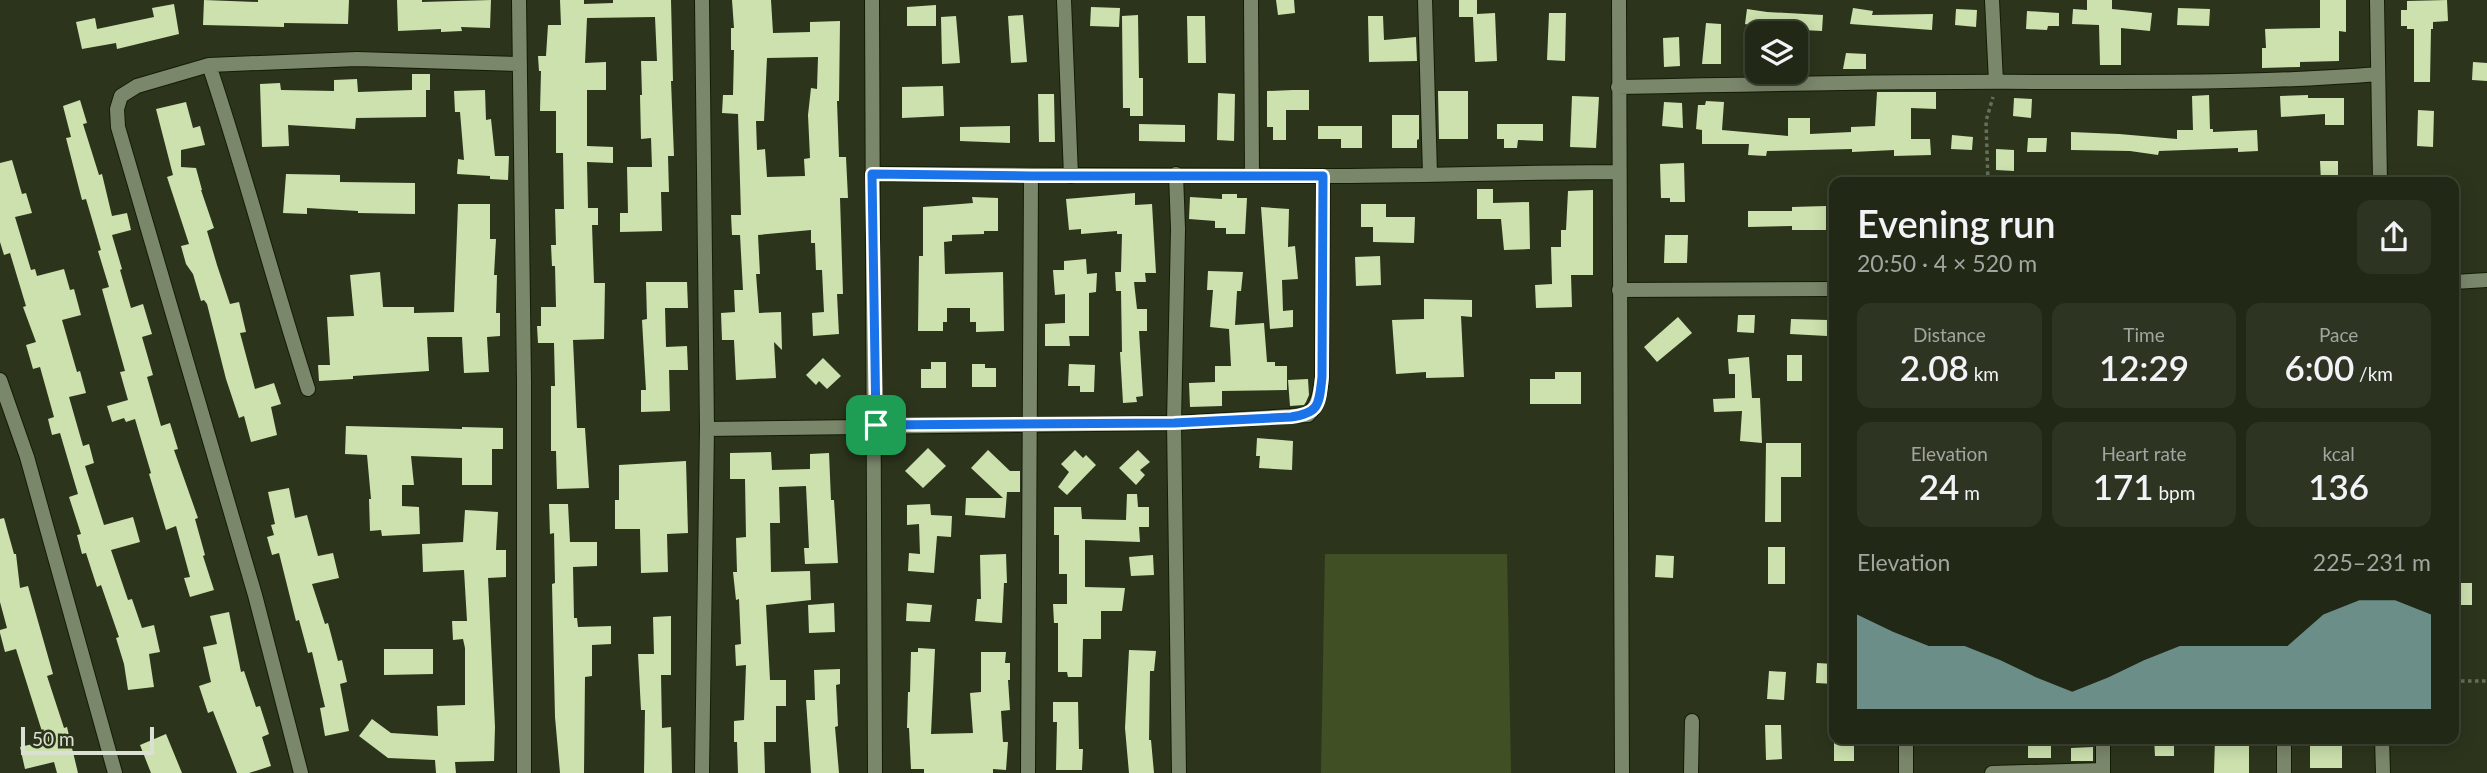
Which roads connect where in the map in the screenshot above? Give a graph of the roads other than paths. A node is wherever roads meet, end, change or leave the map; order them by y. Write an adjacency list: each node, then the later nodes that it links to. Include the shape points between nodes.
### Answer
1 (519, 0): 10 (street)
2 (702, 0): 33 (street)
3 (872, 0): 16 (street)
4 (1064, 0): 21 (street)
5 (1251, 0): 19 (street)
6 (1425, 0): 18 (street)
7 (1619, 0): 14 (street)
8 (1992, 0): 13 (street)
9 (2377, 0): 12 (street)
10 (520, 64): 11 (street, via 357,59); 42 (street)
11 (209, 65): 29 (street); 41 (street, via 137,86 121,96 118,127 255,595)
12 (2378, 74): 13 (street, via 2151,84); 23 (street)
13 (1996, 82): 14 (street)
14 (1618, 88): 15 (street)
15 (1619, 172): 18 (street); 27 (street)
16 (872, 174): 20 (street); 32 (street)
17 (1176, 174): 19 (street); 21 (street); 31 (street)
18 (1430, 174): 22 (street)
19 (1252, 175): 22 (street)
20 (1031, 176): 21 (street); 30 (street)
21 (1071, 176)
22 (1323, 176): 31 (street, via 1322,377 1315,408 1308,415 1291,417)
23 (2380, 177)
24 (2487, 280): 25 (street)
25 (2459, 282)
26 (1829, 289): 27 (street)
27 (1619, 290): 47 (street)
28 (0, 380): 40 (street, via 27,457)
29 (308, 389)
30 (1030, 423): 31 (street); 32 (street); 45 (street)
31 (1174, 423): 46 (street)
32 (876, 425): 33 (street); 44 (street)
33 (707, 429): 43 (street)
34 (1692, 721): 48 (street)
35 (1906, 744): 49 (street)
36 (2103, 744): 39 (street)
37 (2284, 744): 51 (street)
38 (2382, 744): 52 (street)
39 (2103, 771): 50 (street)
40 (115, 773)
41 (301, 773)
42 (524, 773)
43 (702, 773)
44 (875, 773)
45 (1028, 773)
46 (1179, 773)
47 (1622, 773)
48 (1690, 773)
49 (1906, 773)
50 (1992, 773)
51 (2284, 773)
52 (2383, 773)

